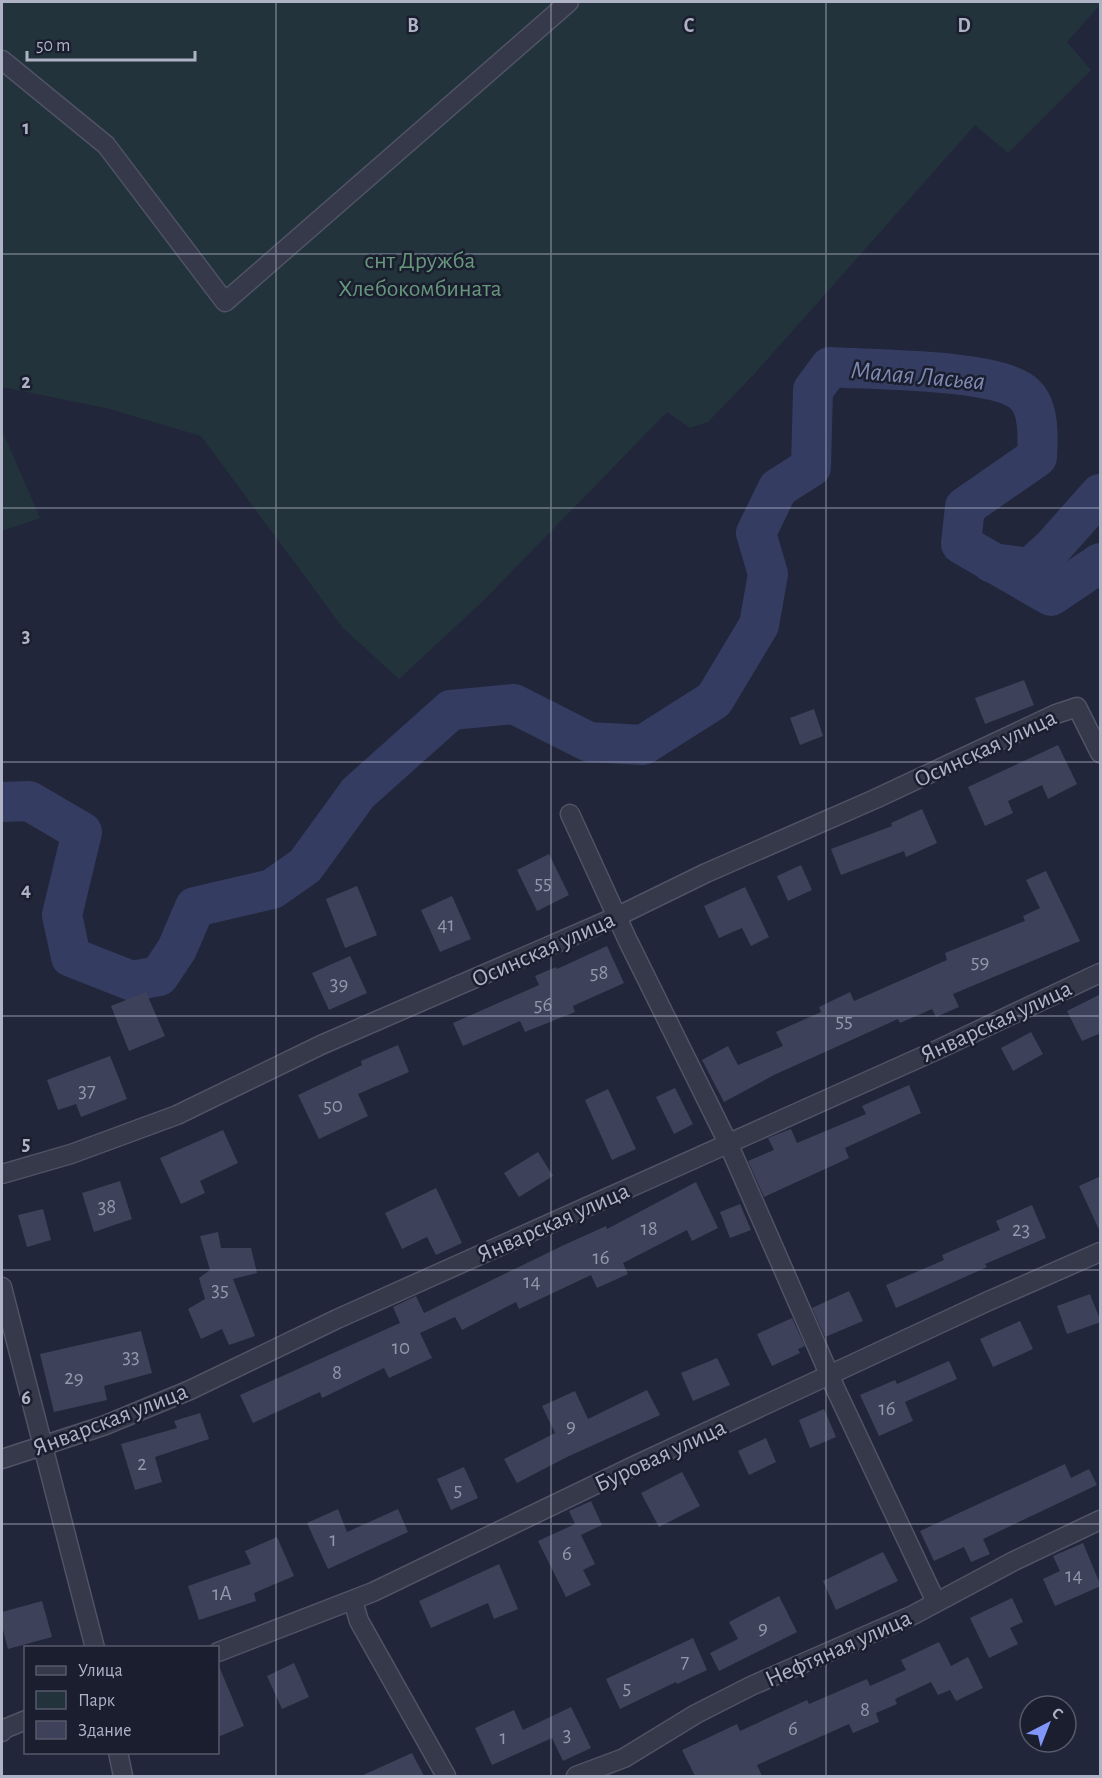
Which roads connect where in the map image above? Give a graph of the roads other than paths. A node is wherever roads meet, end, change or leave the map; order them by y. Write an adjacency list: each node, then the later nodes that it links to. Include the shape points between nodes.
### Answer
1 (569, 2): 2 (street, via 225,302 106,145)
2 (2, 60)
3 (1101, 753): 5 (street, Осинская улица, via 1077,707 1022,728)
4 (570, 814): 5 (street)
5 (616, 917): 7 (street); 8 (street, Осинская улица, via 321,1045 177,1115)
6 (1101, 973): 7 (street, Январская улица)
7 (728, 1143): 11 (street); 12 (street, Январская улица, via 337,1319 180,1395)
8 (2, 1174)
9 (1101, 1252): 11 (street, Буровая улица)
10 (2, 1287): 12 (street)
11 (830, 1376): 15 (street, Буровая улица); 16 (street)
12 (41, 1446): 13 (street, Январская улица); 17 (street)
13 (2, 1459)
14 (1101, 1521): 16 (street, Нефтяная улица, via 1014,1560)
15 (353, 1601): 18 (street, Буровая улица); 23 (street, via 359,1621)
16 (936, 1602): 24 (street, Нефтяная улица, via 751,1686 624,1758)
17 (95, 1646)
18 (219, 1652)
19 (24, 1721): 20 (street)
20 (2, 1732)
21 (118, 1754): 22 (street)
22 (123, 1776)
23 (446, 1776)
24 (576, 1776)

